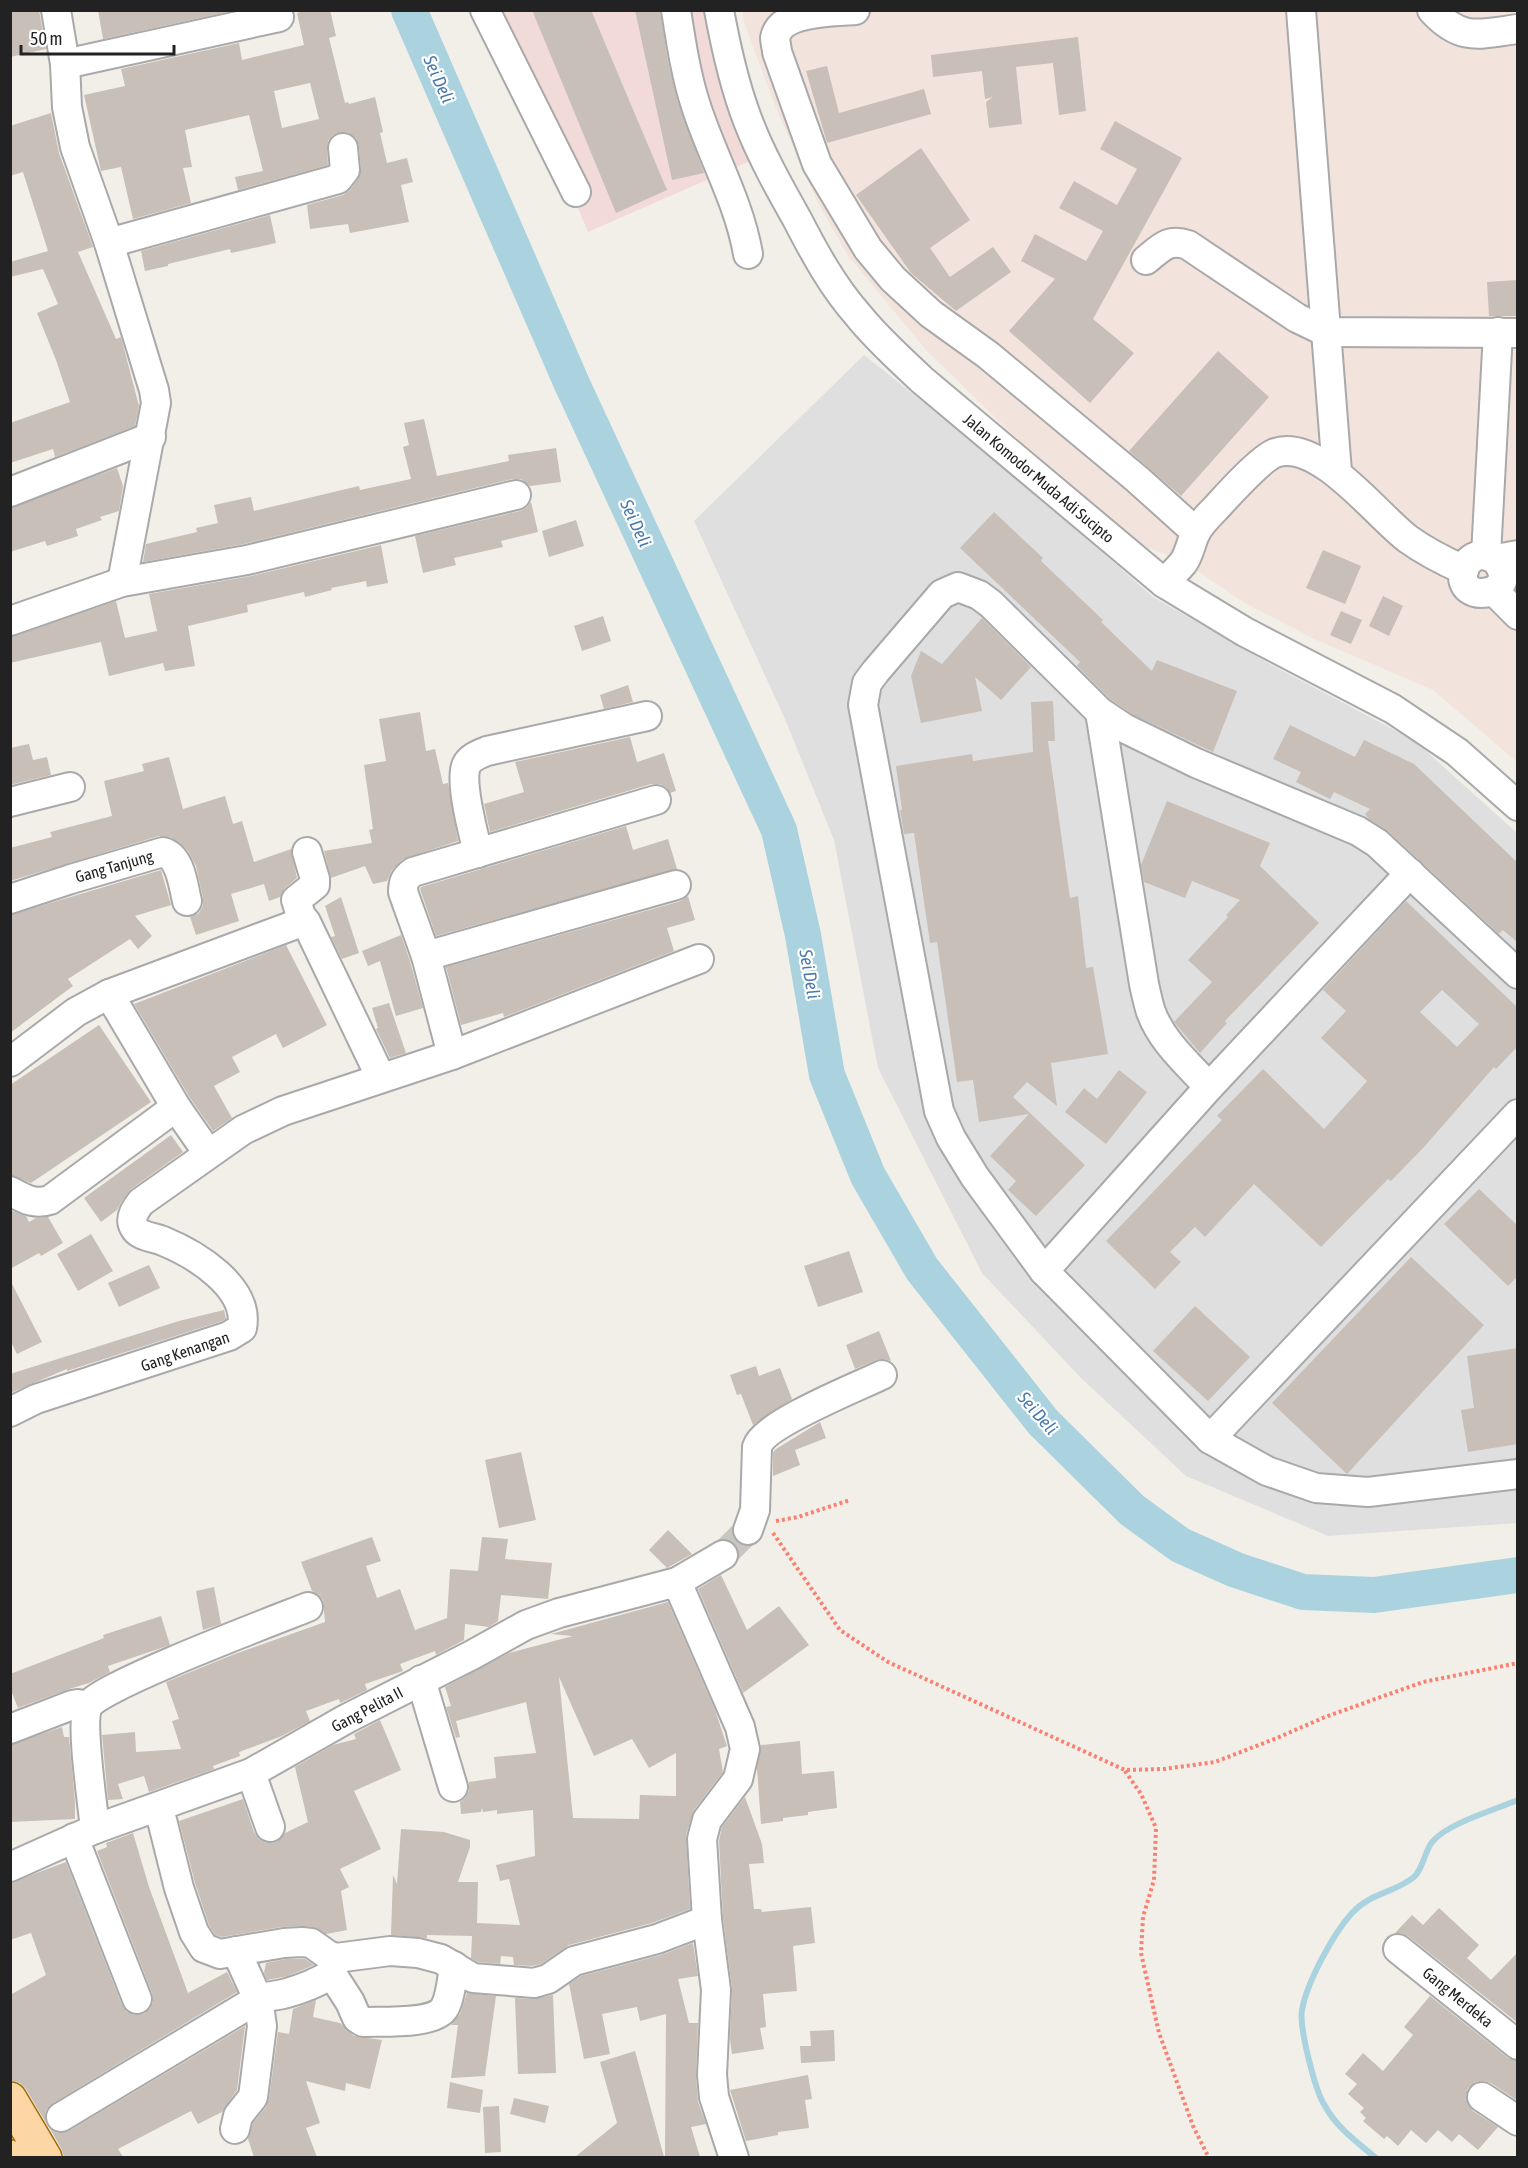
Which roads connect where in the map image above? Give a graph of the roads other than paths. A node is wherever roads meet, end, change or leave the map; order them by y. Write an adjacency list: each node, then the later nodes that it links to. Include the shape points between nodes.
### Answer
1 (56, 10): 10 (street)
2 (485, 10): 12 (street)
3 (676, 10): 14 (street, via 696,105 745,233)
4 (719, 10): 25 (street, Jalan Komodor Muda Adi Sucipto, via 732,72 766,162 809,243 857,315 922,380)
5 (855, 10): 22 (street, via 789,20 775,38 817,165 868,249 931,314 988,355)
6 (1301, 10): 16 (street)
7 (1432, 10): 9 (street, via 1457,31 1470,35)
8 (279, 17): 10 (street)
9 (1518, 29)
10 (65, 64): 13 (street, via 67,107 75,147)
11 (343, 148): 13 (street, via 345,170 338,179)
12 (576, 192)
13 (110, 243): 18 (street, via 154,390 156,412)
14 (748, 254)
15 (1146, 260): 16 (street, via 1174,241 1188,244 1297,318)
16 (1326, 332): 17 (street); 19 (street)
17 (1508, 333): 23 (street)
18 (151, 436): 20 (street); 24 (street)
19 (1337, 472): 22 (street, via 1305,456 1276,453 1214,509); 23 (street, via 1385,520 1428,552)
20 (10, 492)
21 (516, 495): 24 (street, via 247,560)
22 (1196, 532): 25 (street, via 1184,562)
23 (1490, 560): 26 (street, via 1501,565 1503,575 1494,591)
24 (122, 582): 27 (street)
25 (1164, 583): 33 (street, Jalan Komodor Muda Adi Sucipto, via 1245,632 1393,709 1457,752)
26 (1518, 615)
27 (10, 621)
28 (1100, 712): 36 (street, via 1196,763 1358,831); 48 (street, via 1151,1012 1177,1053); 53 (street, via 991,604 958,587 942,594 876,671 864,695 939,1111 975,1177)
29 (646, 716): 35 (street, via 487,751 470,760 464,771 465,786)
30 (70, 787): 32 (street)
31 (656, 800): 35 (street)
32 (10, 802)
33 (1518, 806)
34 (307, 852): 47 (street, via 315,885 296,900 301,916)
35 (478, 853): 41 (street, via 413,872 405,880 403,892)
36 (1410, 873): 43 (street); 48 (street)
37 (676, 885): 41 (street)
38 (10, 899): 39 (street, Gang Tanjung, via 163,852 176,861)
39 (187, 901)
40 (294, 925): 44 (street)
41 (426, 956): 45 (street)
42 (699, 959): 45 (street)
43 (1518, 974)
44 (109, 994): 46 (street, via 76,1012); 49 (street)
45 (452, 1055): 47 (street)
46 (10, 1062)
47 (381, 1078): 51 (street, via 267,1118)
48 (1209, 1087): 53 (street)
49 (176, 1107): 51 (street); 52 (street, via 50,1200 30,1202)
50 (1518, 1114): 56 (street)
51 (203, 1149): 55 (street, Gang Kenangan, via 141,1202 132,1221 142,1234 188,1253 227,1283 239,1300 242,1328 229,1336 36,1399)
52 (10, 1191)
53 (1044, 1271): 56 (street)
54 (882, 1375): 58 (street, via 766,1434 758,1444)
55 (10, 1412)
56 (1210, 1439): 57 (street, via 1267,1471 1316,1488 1368,1492)
57 (1518, 1474)
58 (755, 1525)
59 (723, 1555): 60 (street, Gang Pelita II)
60 (677, 1582): 62 (street, Gang Pelita II, via 526,1625); 71 (street, via 740,1727 745,1749 738,1779 707,1820 702,1839)
61 (308, 1606): 63 (street, via 99,1695)
62 (421, 1680): 65 (street, Gang Pelita II); 66 (street)
63 (87, 1707): 64 (street, via 72,1705); 69 (street)
64 (10, 1729)
65 (251, 1773): 67 (street, Gang Pelita II); 68 (street)
66 (453, 1787)
67 (159, 1808): 69 (street, Gang Pelita II); 73 (street, via 179,1888 198,1940 212,1952)
68 (270, 1827)
69 (84, 1834): 70 (street, Gang Pelita II); 77 (street)
70 (10, 1867)
71 (706, 1920): 75 (street, via 657,1939 574,1961 548,1979 534,1983 473,1978); 85 (street, via 716,1990 713,2086)
72 (1398, 1949): 78 (street, Gang Merdeka)
73 (236, 1951): 74 (street, via 311,1943); 76 (street)
74 (332, 1966): 75 (street, via 390,1951 418,1953); 75 (street, via 361,2021 436,2015 446,2005); 76 (street, via 301,1989)
75 (454, 1966)
76 (258, 1999): 81 (street); 83 (street, via 262,2026 253,2097 238,2116)
77 (137, 2000)
78 (1518, 2044)
79 (1482, 2097): 82 (street)
80 (10, 2098): 84 (main road)
81 (61, 2117)
82 (1518, 2121)
83 (235, 2129)
84 (45, 2157)
85 (734, 2157)

